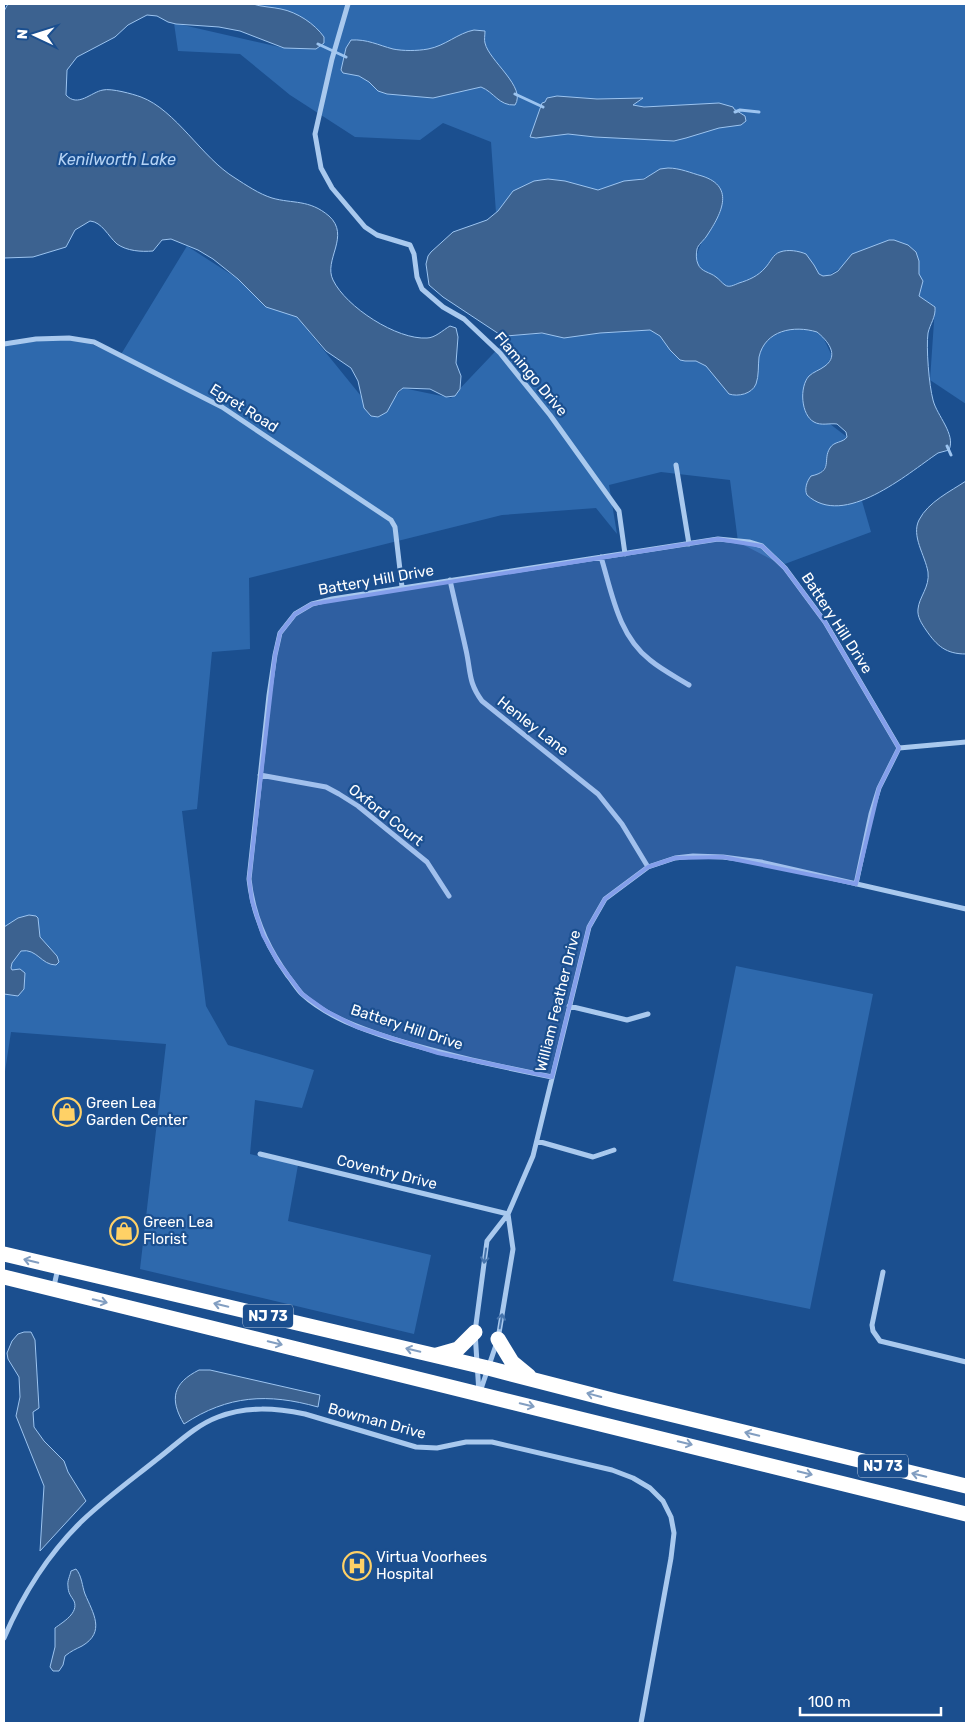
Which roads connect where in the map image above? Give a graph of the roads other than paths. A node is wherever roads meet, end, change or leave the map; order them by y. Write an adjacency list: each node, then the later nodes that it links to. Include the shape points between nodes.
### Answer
1 (348, 4): 5 (street, Flamingo Drive, via 315,134 324,175 365,227 377,235 410,245 422,289 464,319 505,358 619,511)
2 (4, 344): 8 (street, Egret Road, via 69,338 94,342 222,407 392,520)
3 (676, 466): 4 (street)
4 (689, 544): 5 (street, Battery Hill Drive); 11 (street, Battery Hill Drive, via 718,539 749,542 762,546 786,568 825,622)
5 (625, 554): 6 (street, Battery Hill Drive)
6 (601, 557): 7 (street, Battery Hill Drive); 9 (street, via 621,624 629,637 650,661)
7 (450, 580): 8 (street, Battery Hill Drive); 13 (street, Henley Lane, via 470,680 482,702 598,794 622,824)
8 (402, 588): 12 (street, Battery Hill Drive, via 312,604 295,614 280,633)
9 (689, 685)
10 (966, 742): 11 (street)
11 (899, 748): 14 (street, via 879,788)
12 (260, 776): 15 (street, Oxford Court, via 326,787 358,806 427,862); 19 (street, Battery Hill Drive, via 250,879 252,901 263,935 302,994 357,1027 438,1053)
13 (648, 867): 14 (street, William Feather Drive, via 675,858 723,857 761,862); 17 (street, William Feather Drive, via 601,905 589,927)
14 (856, 884): 16 (street, William Feather Drive)
15 (449, 896)
16 (966, 909)
17 (569, 1006): 18 (street, via 627,1020); 19 (street, William Feather Drive)
18 (648, 1014)
19 (552, 1077): 20 (street, William Feather Drive)
20 (536, 1141): 21 (street, via 593,1157); 23 (street, William Feather Drive, via 533,1156)
21 (614, 1150)
22 (260, 1154): 23 (street, Coventry Drive)
23 (508, 1214): 29 (street, William Feather Drive, one-way to 29, via 487,1242); 30 (street, William Feather Drive, one-way to 23, via 513,1248)
24 (4, 1254): 25 (highway, NJ 73, one-way to 24)
25 (58, 1267): 28 (street); 31 (highway, NJ 73, one-way to 25)
26 (883, 1272): 32 (street, via 872,1325 876,1337 880,1341)
27 (4, 1277): 28 (highway, NJ 73)
28 (53, 1289): 35 (highway, NJ 73, one-way to 35)
29 (475, 1332): 31 (highway, via 458,1349); 33 (street, William Feather Drive)
30 (498, 1339): 33 (street, William Feather Drive); 34 (highway, via 512,1362)
31 (435, 1356): 33 (highway, NJ 73)
32 (966, 1362)
33 (483, 1367): 34 (highway, NJ 73); 35 (street, William Feather Drive); 35 (street, William Feather Drive)
34 (532, 1379): 36 (highway, NJ 73, one-way to 34)
35 (480, 1393): 37 (highway, NJ 73, one-way to 37)
36 (966, 1486)
37 (966, 1514)
38 (4, 1638): 39 (street, Bowman Drive, via 39,1574 102,1503 195,1429 218,1417 262,1408 287,1410 416,1447 492,1442 612,1470 650,1488 663,1501 674,1533)
39 (641, 1723)

